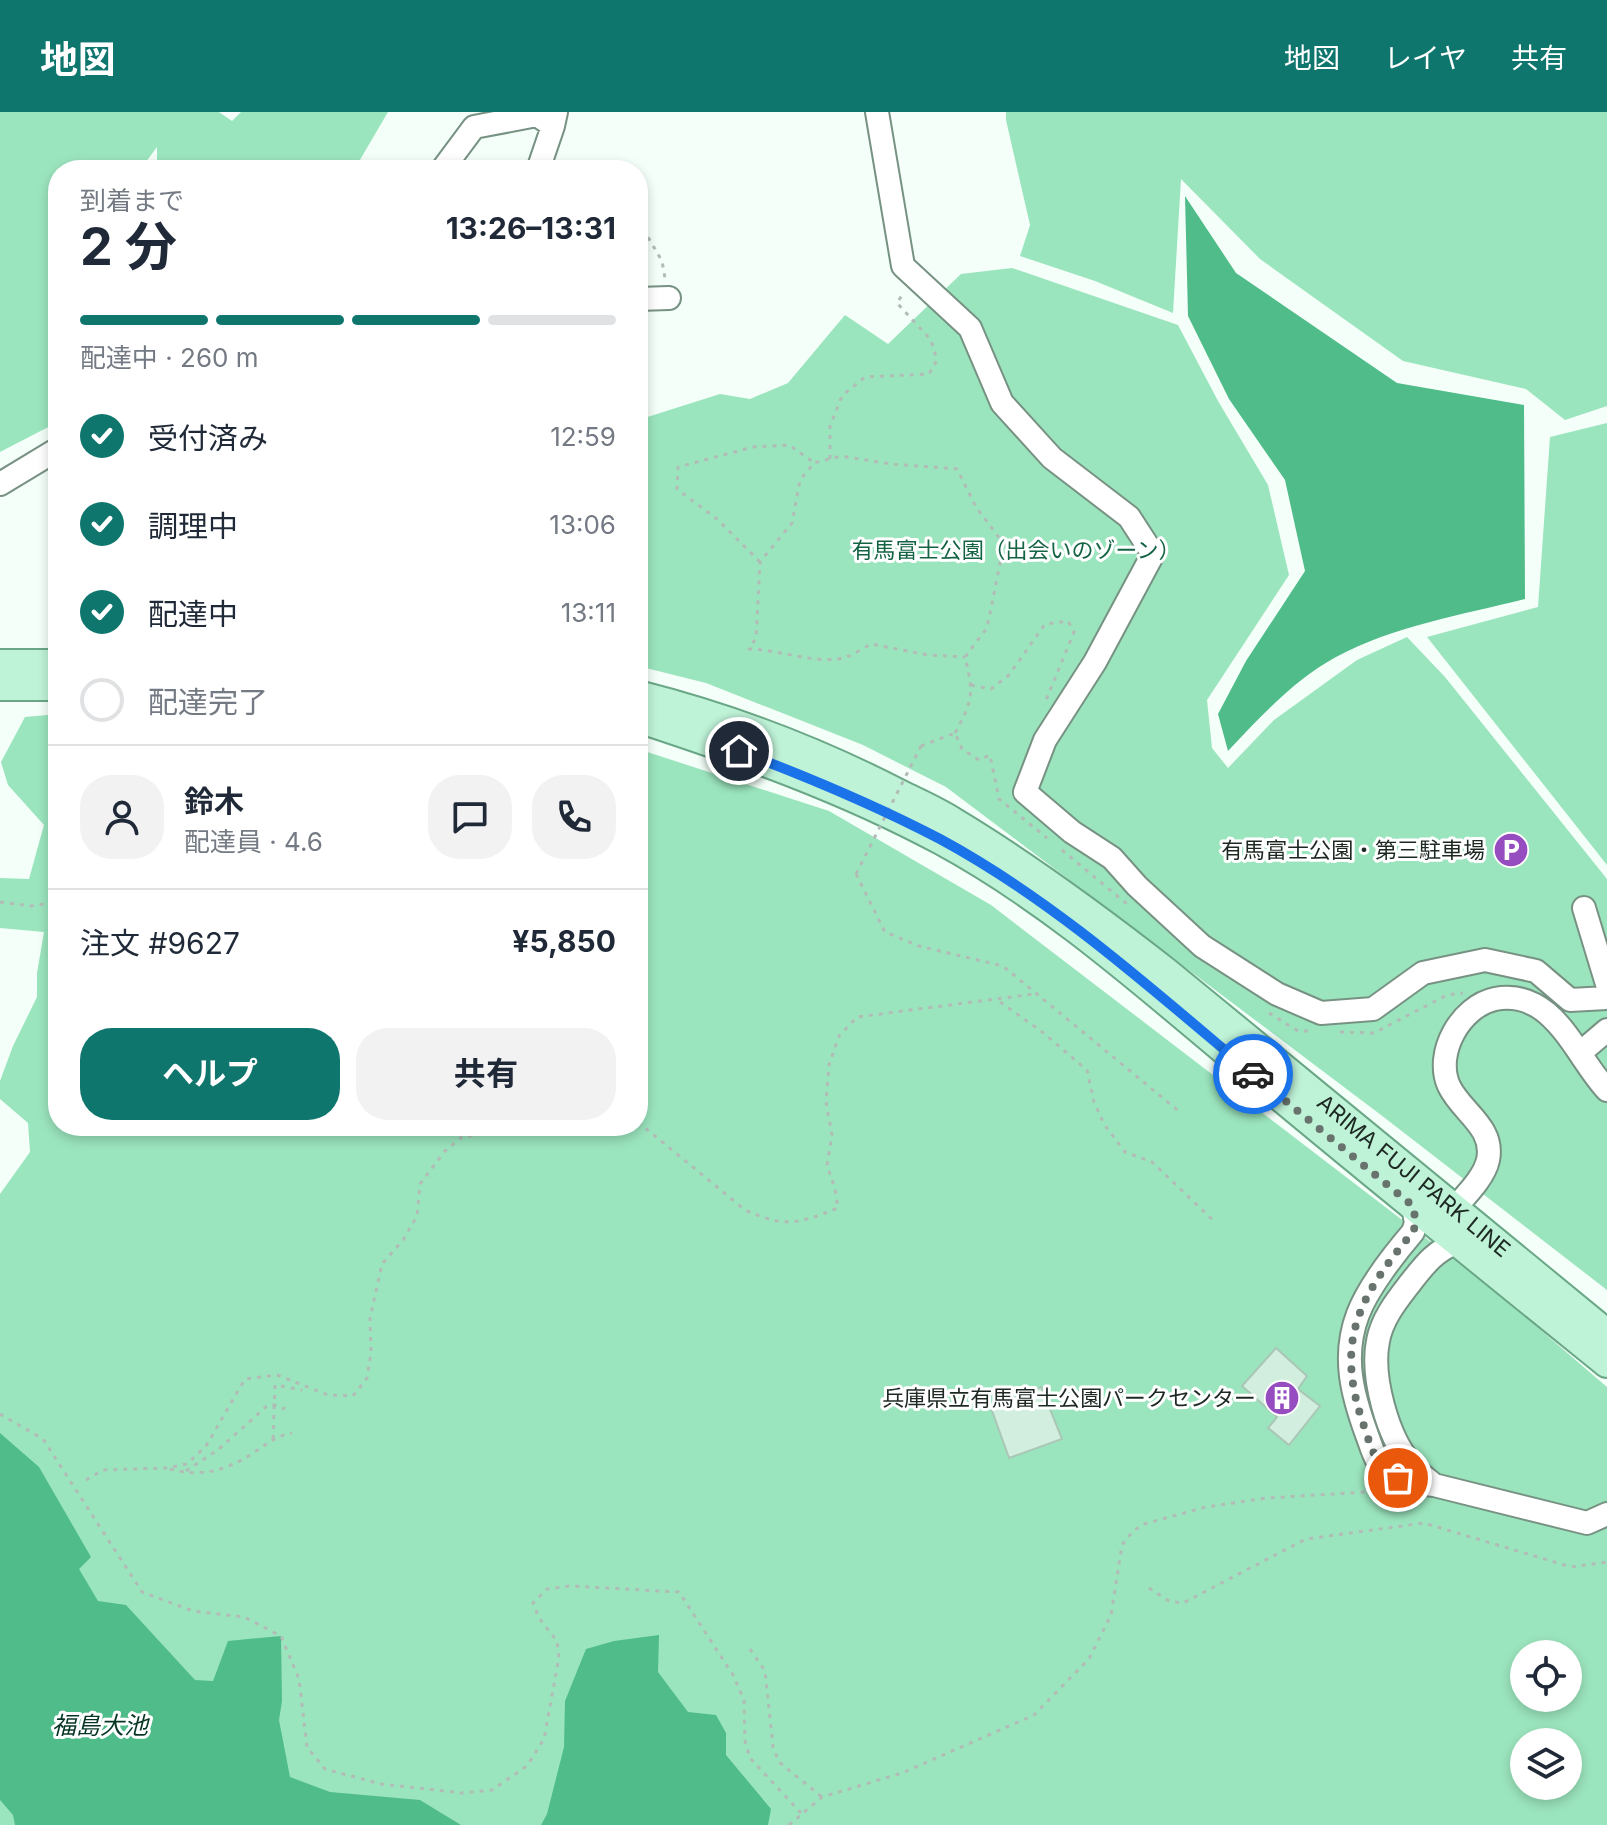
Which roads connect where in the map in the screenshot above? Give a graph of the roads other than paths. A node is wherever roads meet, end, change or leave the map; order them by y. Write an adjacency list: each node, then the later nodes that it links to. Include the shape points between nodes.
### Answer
1 (877, 112): 17 (street, via 903,266 970,328 1002,403 1052,458 1129,517 1153,554 1095,662 1045,740 1025,792 1112,858 1202,946 1277,994 1321,1013 1373,1009 1423,973 1485,960 1536,971 1570,1000)
2 (554, 119): 3 (street, via 537,115 474,127); 4 (street)
3 (449, 160)
4 (541, 160)
5 (669, 298): 6 (street)
6 (648, 299)
7 (48, 455): 8 (street)
8 (0, 484)
9 (0, 664): 10 (main road)
10 (48, 664)
11 (0, 686): 12 (main road)
12 (48, 686)
13 (648, 698): 22 (main road, ARIMA FUJI PARK LINE, via 820,755 951,820 1118,935)
14 (648, 721): 21 (main road, ARIMA FUJI PARK LINE, via 808,777 943,841 1000,876 1092,941)
15 (1584, 908): 16 (street)
16 (1607, 984)
17 (1607, 998)
18 (1607, 1030): 19 (street)
19 (1580, 1053): 20 (street); 22 (street, via 1556,1020 1519,999 1485,1001 1456,1027 1447,1056 1449,1086 1486,1137 1488,1159)
20 (1607, 1090)
21 (1413, 1206): 23 (main road, ARIMA FUJI PARK LINE); 26 (street, via 1413,1232 1358,1314 1349,1356 1353,1398 1377,1462 1398,1478)
22 (1453, 1210): 24 (main road, ARIMA FUJI PARK LINE)
23 (1458, 1242): 25 (main road, ARIMA FUJI PARK LINE); 26 (street, via 1430,1258 1397,1300 1378,1338 1378,1387 1397,1444)
24 (1607, 1334)
25 (1607, 1363)
26 (1434, 1485): 27 (street, via 1587,1523)
27 (1607, 1514)

